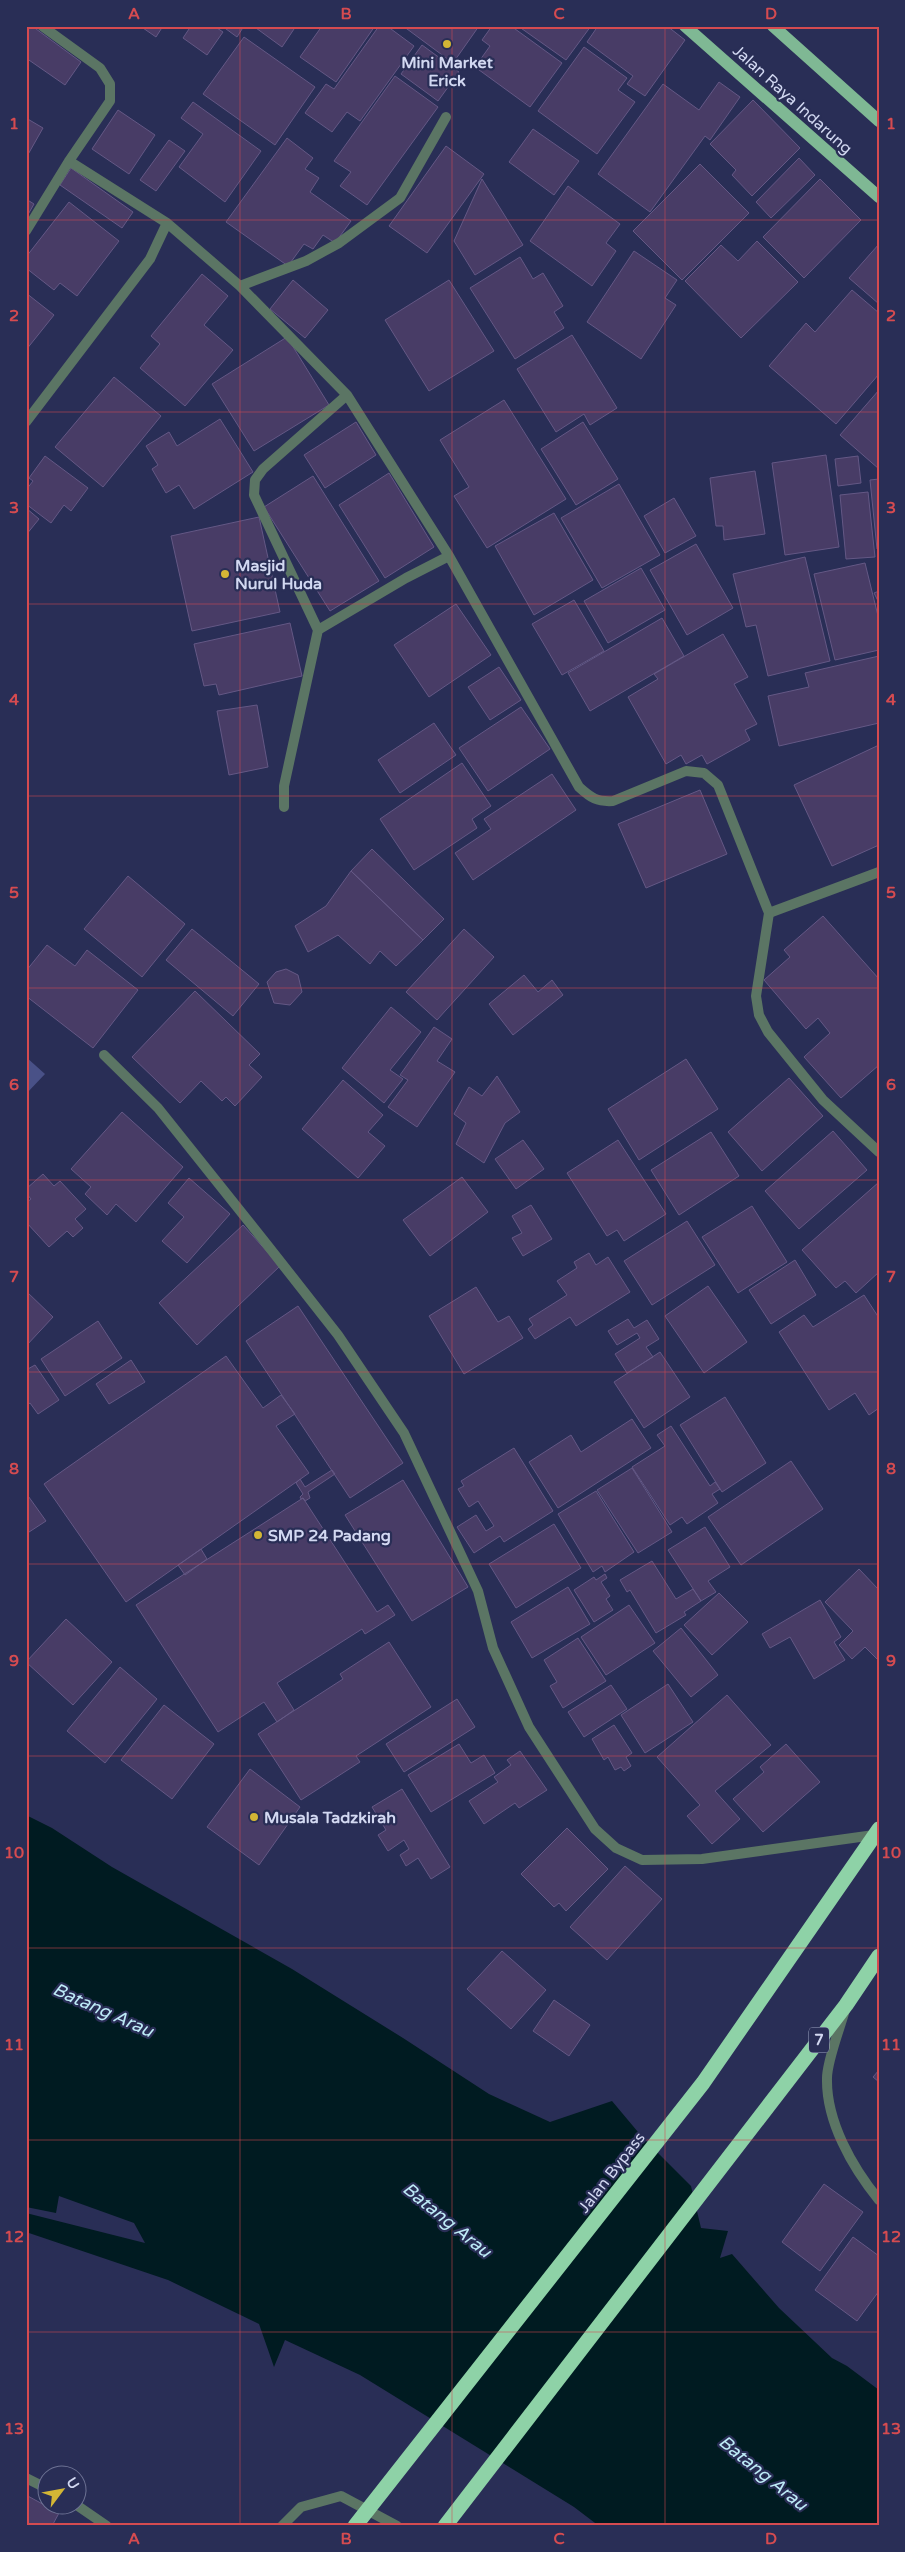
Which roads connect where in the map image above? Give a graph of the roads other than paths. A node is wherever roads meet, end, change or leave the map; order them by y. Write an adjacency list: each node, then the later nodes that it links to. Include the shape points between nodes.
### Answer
1 (42, 26): 6 (street, via 100,68 110,84 110,101)
2 (685, 26): 7 (main road, Jalan Raya Indarung)
3 (773, 26): 5 (main road)
4 (446, 117): 10 (street, via 400,198 331,248)
5 (879, 121)
6 (69, 161): 8 (street); 9 (street)
7 (879, 197)
8 (167, 222): 10 (street); 12 (street, via 150,259)
9 (26, 231)
10 (240, 286): 11 (street)
11 (347, 395): 13 (street); 14 (street, via 263,468 255,480 254,495)
12 (26, 422)
13 (448, 556): 14 (street); 17 (street, via 579,787 600,802 613,801 686,771 695,771 713,779)
14 (318, 630): 15 (street, via 284,786)
15 (284, 806)
16 (879, 872): 17 (street)
17 (769, 913): 19 (street, via 756,996 759,1015 768,1032 824,1100)
18 (104, 1055): 20 (street, via 158,1108 266,1242 338,1336 404,1433 478,1591 494,1648 529,1727 595,1829 616,1848 642,1860 702,1858)
19 (879, 1152)
20 (877, 1832): 29 (highway, Jalan Bypass, via 703,2083)
21 (879, 1956): 22 (highway, 7)
22 (846, 2005): 23 (street, via 827,2077 832,2110 842,2142); 31 (highway, 7)
23 (879, 2200)
24 (26, 2478): 25 (street)
25 (38, 2484)
26 (88, 2513): 27 (street)
27 (108, 2526)
28 (282, 2526): 30 (street, via 301,2507 341,2496)
29 (355, 2526)
30 (397, 2526)
31 (446, 2526)

